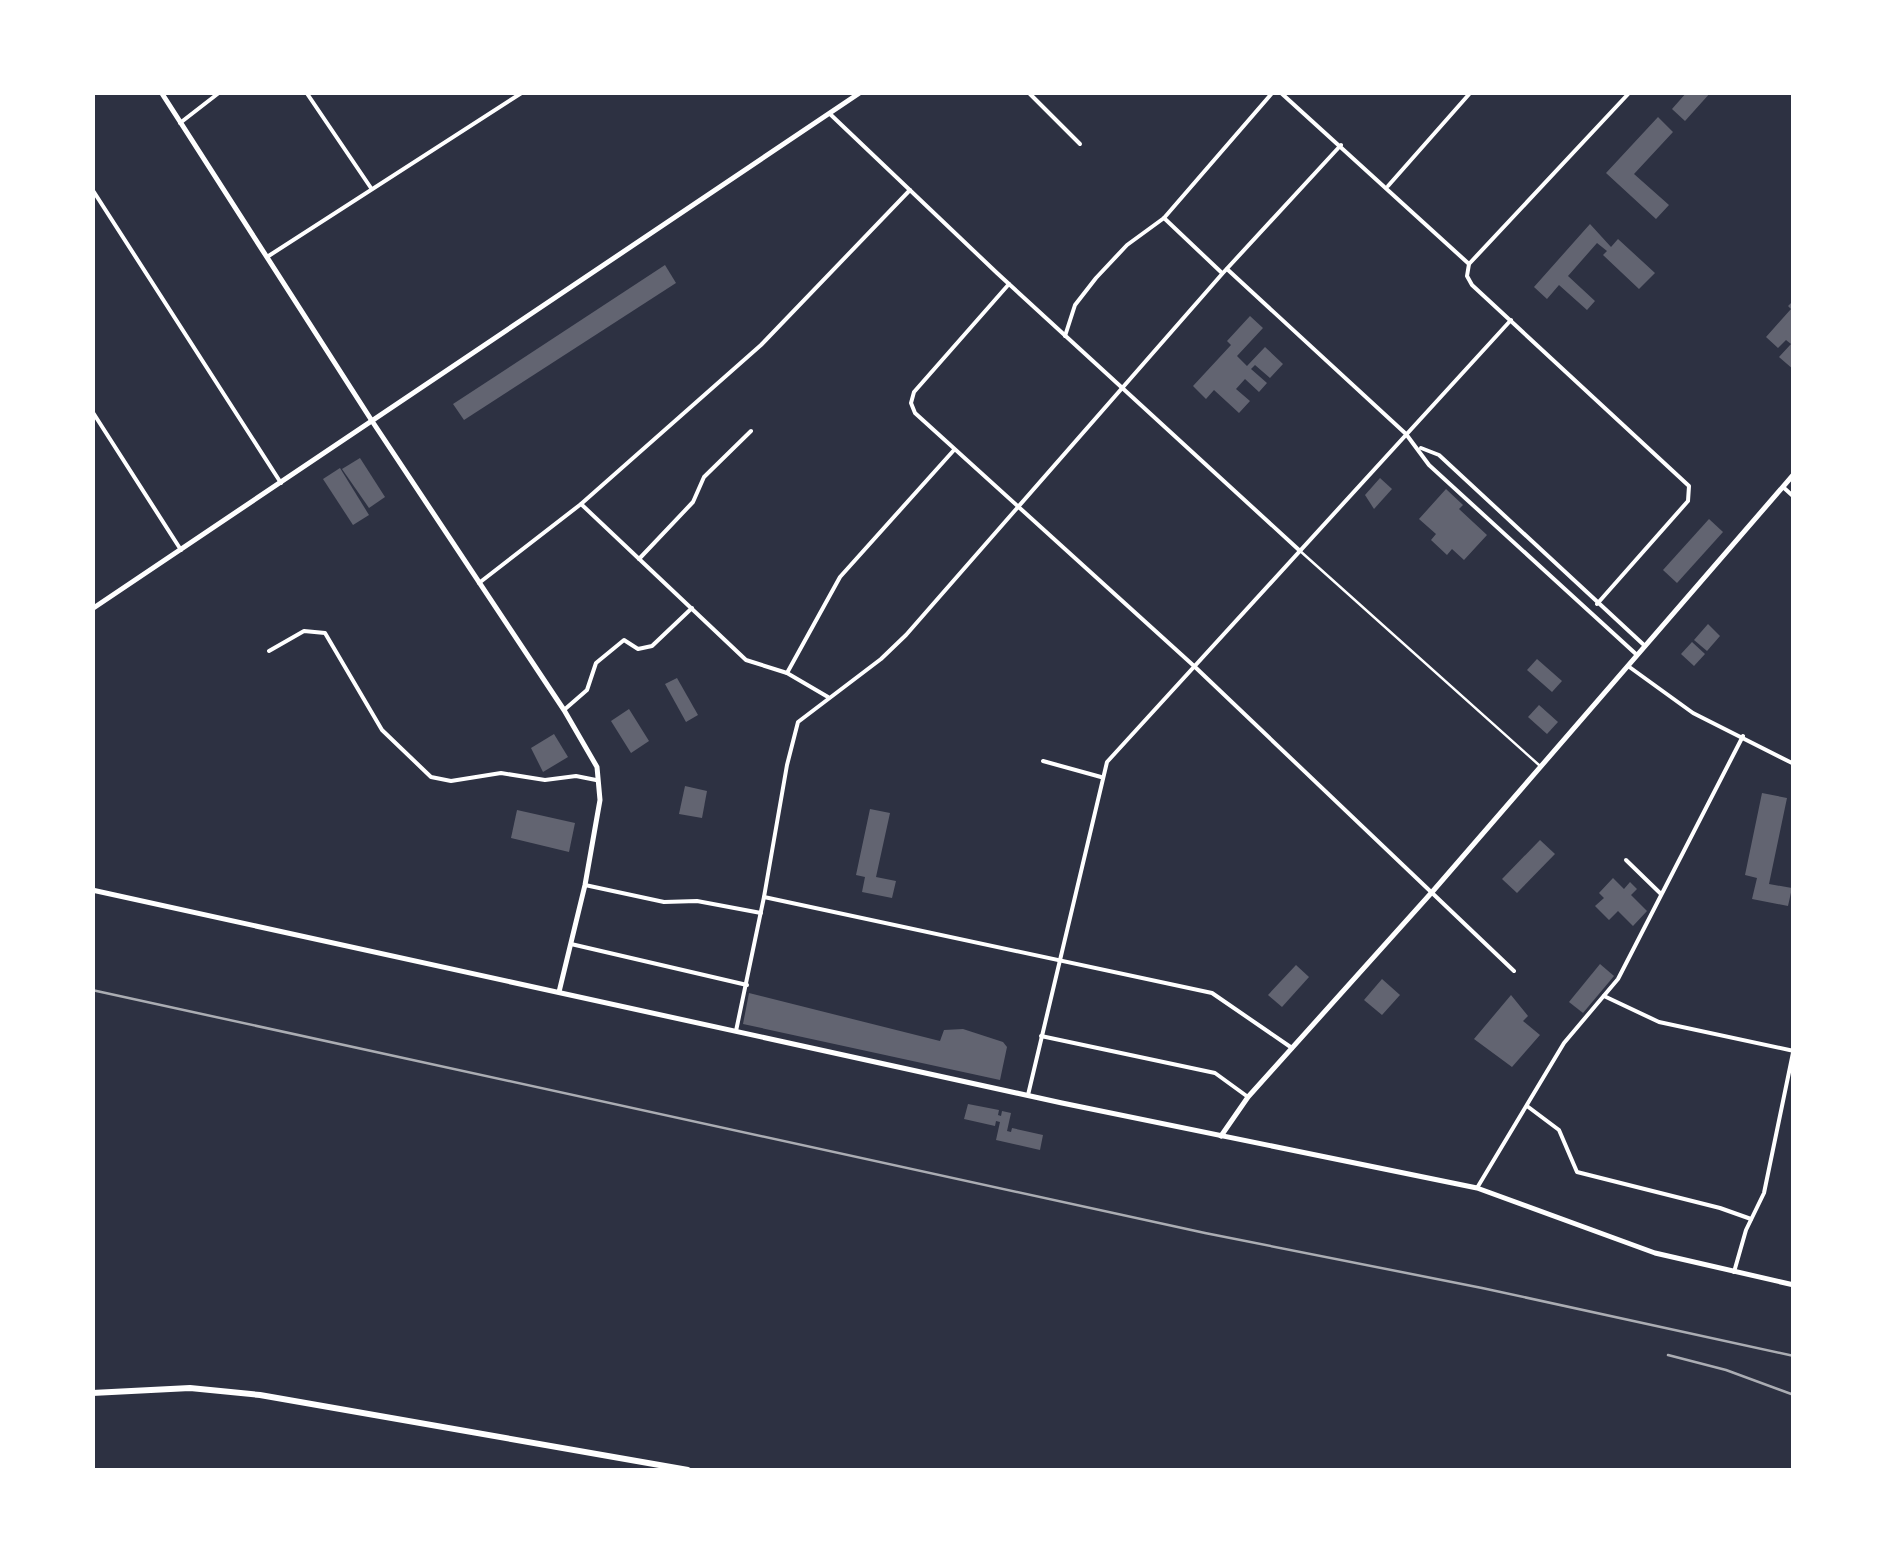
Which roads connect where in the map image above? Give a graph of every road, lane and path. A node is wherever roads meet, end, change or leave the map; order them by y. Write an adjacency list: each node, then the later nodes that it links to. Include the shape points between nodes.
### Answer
1 (161, 92): 12 (street)
2 (220, 92): 12 (street)
3 (306, 92): 17 (street)
4 (523, 92): 17 (street)
5 (861, 92): 11 (street)
6 (1028, 92): 13 (street)
7 (1273, 92): 19 (street)
8 (1280, 92): 14 (street)
9 (1471, 92): 15 (street)
10 (1630, 92): 21 (street)
11 (830, 114): 18 (street); 28 (street)
12 (180, 122): 20 (street)
13 (1080, 144)
14 (1341, 145): 15 (street); 22 (street)
15 (1387, 186): 21 (street)
16 (92, 189): 34 (street)
17 (372, 190): 20 (street)
18 (910, 190): 23 (street); 37 (street, via 761,345)
19 (1164, 218): 22 (street); 25 (street, via 1096,278 1075,305)
20 (267, 257): 28 (street)
21 (1470, 264): 24 (street, via 1472,285)
22 (1225, 271): 26 (street); 30 (street)
23 (1009, 284): 25 (street); 32 (street, via 910,403)
24 (1511, 320): 30 (street); 45 (street, via 1689,486 1688,501)
25 (1066, 336): 26 (street)
26 (1124, 389): 38 (street); 42 (street)
27 (92, 411): 41 (street)
28 (372, 422): 34 (street); 44 (street)
29 (751, 432): 43 (street, via 704,478 692,502)
30 (1406, 434): 31 (street); 42 (street)
31 (1418, 447): 39 (street, via 1439,455); 40 (street)
32 (954, 450): 38 (street); 53 (street, via 840,577)
33 (1794, 474): 35 (street)
34 (281, 483): 41 (street)
35 (1783, 487): 36 (street); 48 (street)
36 (1794, 497)
37 (581, 504): 43 (street); 44 (street)
38 (1019, 508): 51 (street); 54 (street, via 906,635)
39 (1510, 522): 40 (street); 45 (street)
40 (1501, 531): 50 (street)
41 (181, 550): 47 (street)
42 (1299, 550): 51 (street); 59 (street)
43 (640, 559): 46 (street)
44 (480, 582): 55 (street)
45 (1597, 604): 48 (street)
46 (692, 608): 53 (street, via 746,660); 55 (street, via 652,646 638,649 624,640 596,662 586,690)
47 (92, 609)
48 (1645, 646): 50 (street)
49 (268, 652): 61 (street, via 304,631 326,634 382,730 431,777 582,776)
50 (1637, 655): 52 (street)
51 (1194, 666): 60 (street, via 1116,750); 65 (street)
52 (1628, 666): 56 (street, via 1693,714); 59 (street)
53 (787, 673): 54 (street)
54 (828, 697): 67 (street, via 796,728)
55 (564, 710): 61 (street)
56 (1743, 736): 58 (street); 66 (street)
57 (1042, 761): 60 (street)
58 (1794, 764)
59 (1540, 766): 65 (street)
60 (1101, 778): 70 (street)
61 (600, 782): 63 (street)
62 (1626, 860): 66 (street)
63 (585, 885): 68 (street); 69 (street)
64 (92, 890): 73 (street)
65 (1433, 891): 71 (street); 77 (street)
66 (1662, 894): 74 (street)
67 (764, 897): 68 (street); 70 (street)
68 (761, 913): 72 (street)
69 (571, 944): 72 (street); 73 (street)
70 (1059, 960): 76 (street); 77 (street, via 1212,994)
71 (1514, 971)
72 (746, 985): 75 (street)
73 (559, 992): 75 (street)
74 (1604, 996): 78 (street, via 1659,1022); 81 (street, via 1564,1043)
75 (736, 1031): 79 (street)
76 (1041, 1036): 79 (street); 80 (street, via 1215,1073)
77 (1292, 1048): 80 (street)
78 (1793, 1050): 84 (street, via 1764,1193)
79 (1028, 1095): 82 (street)
80 (1248, 1097): 82 (street)
81 (1527, 1106): 83 (street); 84 (street, via 1559,1130 1577,1172)
82 (1220, 1136): 83 (street)
83 (1478, 1188): 85 (street, via 1655,1253)
84 (1751, 1220): 85 (street)
85 (1734, 1272): 86 (street)
86 (1794, 1285)
87 (92, 1393): 88 (highway, via 190,1388 260,1395)
88 (688, 1470)

